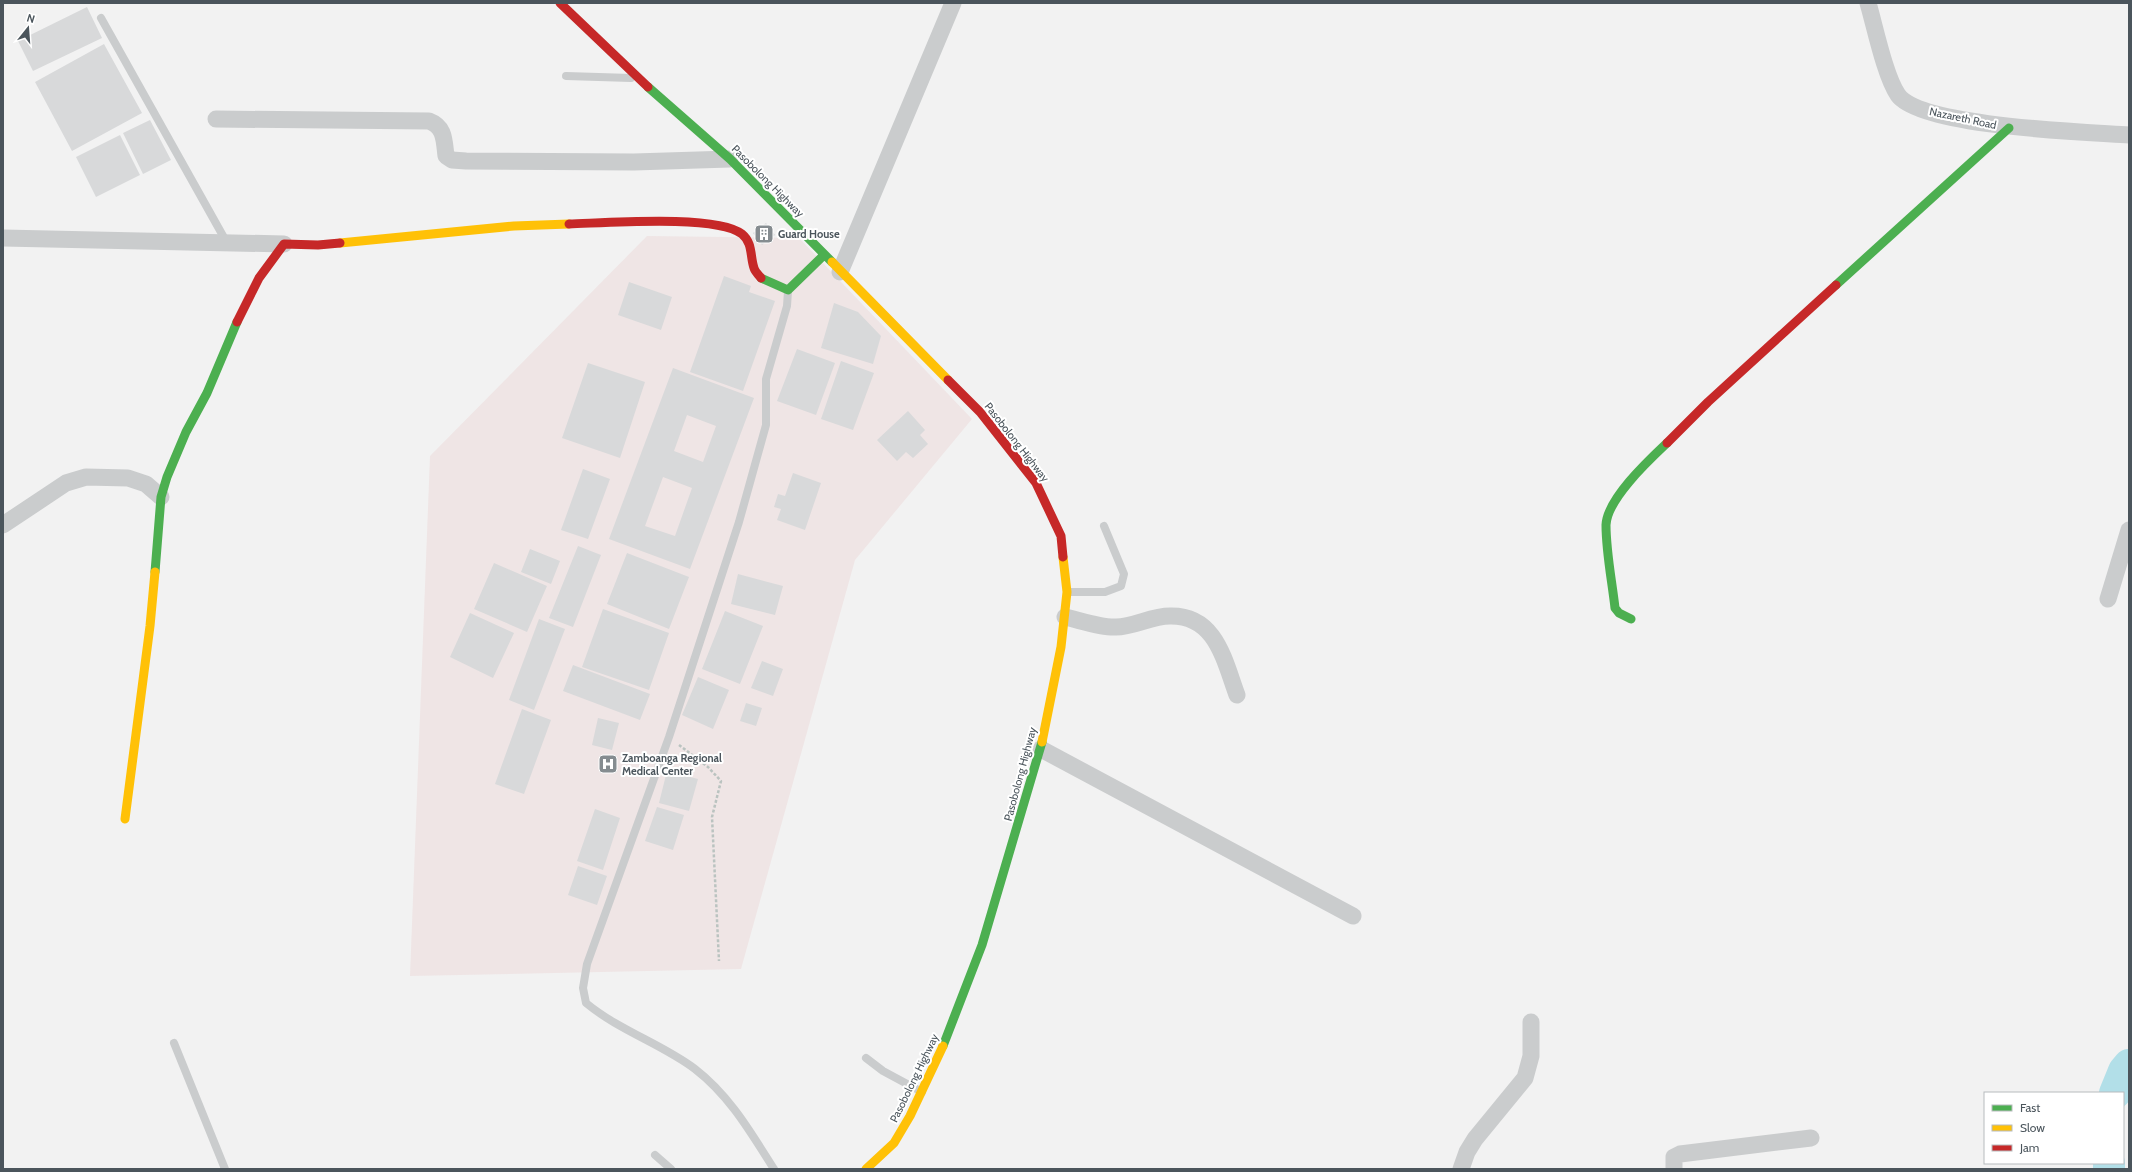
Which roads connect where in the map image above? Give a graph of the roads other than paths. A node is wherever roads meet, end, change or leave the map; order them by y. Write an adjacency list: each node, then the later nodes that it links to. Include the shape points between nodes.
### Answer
1 (560, 3): 6 (street, Pasobolong Highway)
2 (953, 3): 15 (street)
3 (1868, 3): 8 (street, Nazareth Road, via 1891,81 1899,96 1910,105 1930,113)
4 (101, 18): 12 (lane)
5 (566, 76): 6 (lane)
6 (638, 78): 10 (street, Pasobolong Highway)
7 (216, 119): 10 (street, via 429,121 436,124 445,137 446,156 452,160 634,162)
8 (2009, 128): 9 (street, Nazareth Road); 24 (street, via 1714,396 1630,479 1614,504 1606,524 1615,608)
9 (2129, 135)
10 (730, 159): 14 (street, Pasobolong Highway)
11 (3, 238): 12 (street)
12 (227, 243): 13 (street)
13 (284, 244): 16 (street, via 318,245 514,226 689,221 723,227 742,234 750,245 754,269 762,278); 17 (street, via 259,278 242,310 207,393 186,432)
14 (824, 255): 15 (street, Pasobolong Highway); 16 (street)
15 (840, 272): 21 (street, Pasobolong Highway, via 980,412 1036,483 1061,536)
16 (788, 290): 37 (lane, via 787,306 766,379 766,424 739,522 669,737 587,964 583,988 586,1003 604,1018 694,1068 718,1089 740,1116)
17 (161, 496): 18 (street, via 146,484 128,478 86,477 66,483); 27 (street, via 150,626)
18 (3, 525)
19 (1104, 526): 21 (lane, via 1124,574 1121,586 1105,592)
20 (2129, 530): 22 (street)
21 (1067, 592): 23 (street, Pasobolong Highway)
22 (2108, 599)
23 (1065, 617): 25 (street, via 1115,627 1170,616 1191,620 1207,629 1218,642); 26 (street, Pasobolong Highway)
24 (1631, 619)
25 (1237, 694)
26 (1041, 749): 28 (street); 32 (street, Pasobolong Highway, via 982,945 938,1059)
27 (125, 819)
28 (1353, 916)
29 (1531, 1022): 39 (street, via 1532,1056 1525,1078 1475,1139 1467,1152)
30 (174, 1043): 35 (lane)
31 (866, 1058): 32 (lane, via 883,1071)
32 (922, 1092): 38 (street, Pasobolong Highway, via 894,1143)
33 (1811, 1138): 40 (street, via 1680,1154 1674,1157)
34 (655, 1155): 36 (lane)
35 (225, 1169)
36 (671, 1169)
37 (774, 1169)
38 (866, 1169)
39 (1462, 1169)
40 (1674, 1169)

